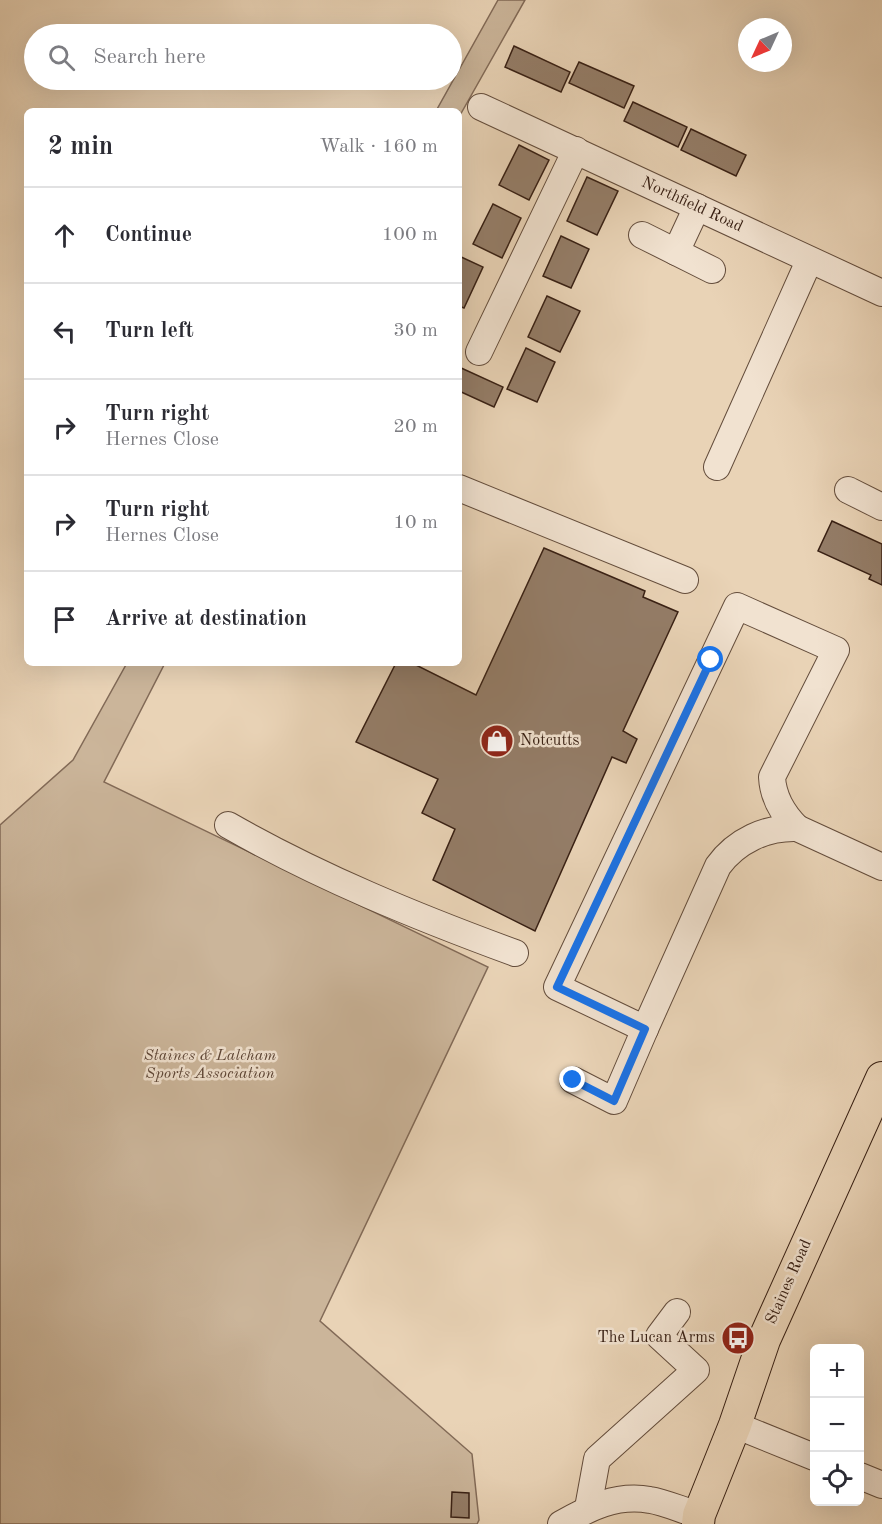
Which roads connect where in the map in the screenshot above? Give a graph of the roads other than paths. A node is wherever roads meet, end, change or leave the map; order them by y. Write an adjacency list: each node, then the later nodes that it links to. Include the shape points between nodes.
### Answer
1 (481, 107): 2 (street, Northfield Road)
2 (576, 150): 3 (street, Northfield Road); 9 (street)
3 (697, 207): 5 (street); 6 (street, Northfield Road)
4 (642, 235): 5 (street)
5 (676, 252): 7 (street)
6 (809, 261): 8 (street, Northfield Road); 10 (street)
7 (712, 270)
8 (882, 293)
9 (478, 352)
10 (717, 467)
11 (462, 489): 14 (street)
12 (848, 490): 13 (street)
13 (880, 500)
14 (685, 580)
15 (228, 825): 18 (street, via 262,845 423,919)
16 (797, 828): 17 (street); 19 (street, via 769,831 728,852 718,866); 19 (street, via 779,803 772,777 836,650 737,606 557,987)
17 (882, 867)
18 (514, 953)
19 (641, 1038): 21 (street, via 614,1101)
20 (882, 1078): 23 (main road, Staines Road, via 764,1340)
21 (573, 1080)
22 (677, 1312): 27 (street, via 659,1336 696,1370 597,1459)
23 (735, 1425): 24 (street); 28 (main road, Staines Road)
24 (810, 1455)
25 (864, 1478): 26 (street)
26 (882, 1485)
27 (588, 1508): 28 (street, via 613,1500 650,1500); 29 (street)
28 (698, 1520)
29 (561, 1524)

